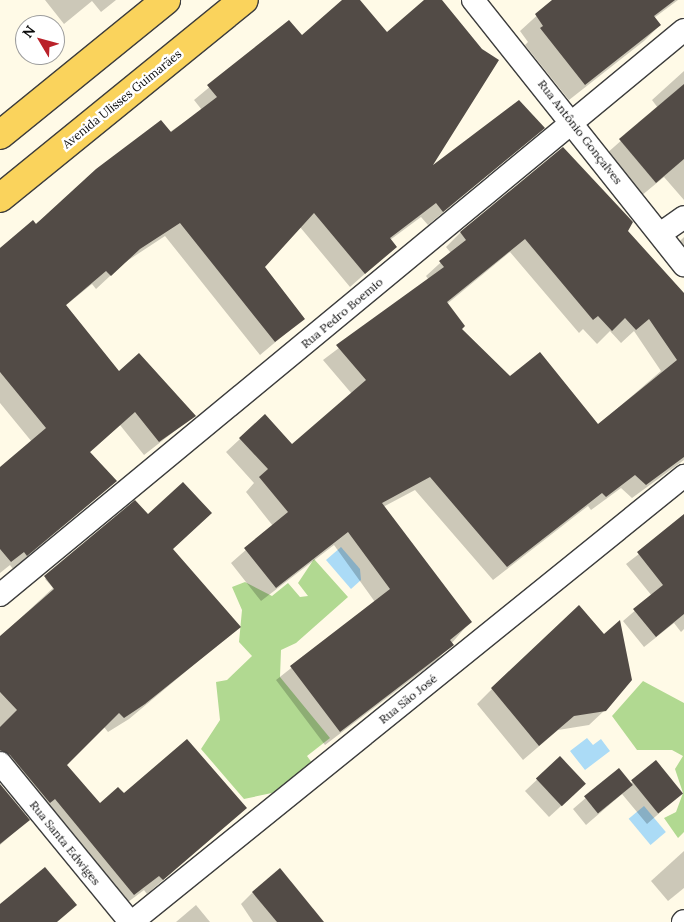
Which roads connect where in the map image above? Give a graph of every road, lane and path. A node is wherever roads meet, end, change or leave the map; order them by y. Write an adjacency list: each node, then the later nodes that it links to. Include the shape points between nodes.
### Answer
1 (166, 0): 6 (main road)
2 (244, 0): 7 (main road, Avenida Ulisses Guimarães)
3 (473, 0): 5 (street, Rua Antônio Gonçalves)
4 (684, 30): 5 (street, Rua Pedro Boemio)
5 (573, 122): 9 (street, Rua Antônio Gonçalves); 12 (street, Rua Pedro Boemio)
6 (0, 135)
7 (0, 198)
8 (684, 217): 9 (street)
9 (660, 234): 10 (street, Rua Antônio Gonçalves)
10 (684, 265)
11 (684, 476): 14 (street, Rua São José)
12 (0, 595)
13 (0, 763): 14 (street, Rua Santa Edwiges)
14 (131, 922)

